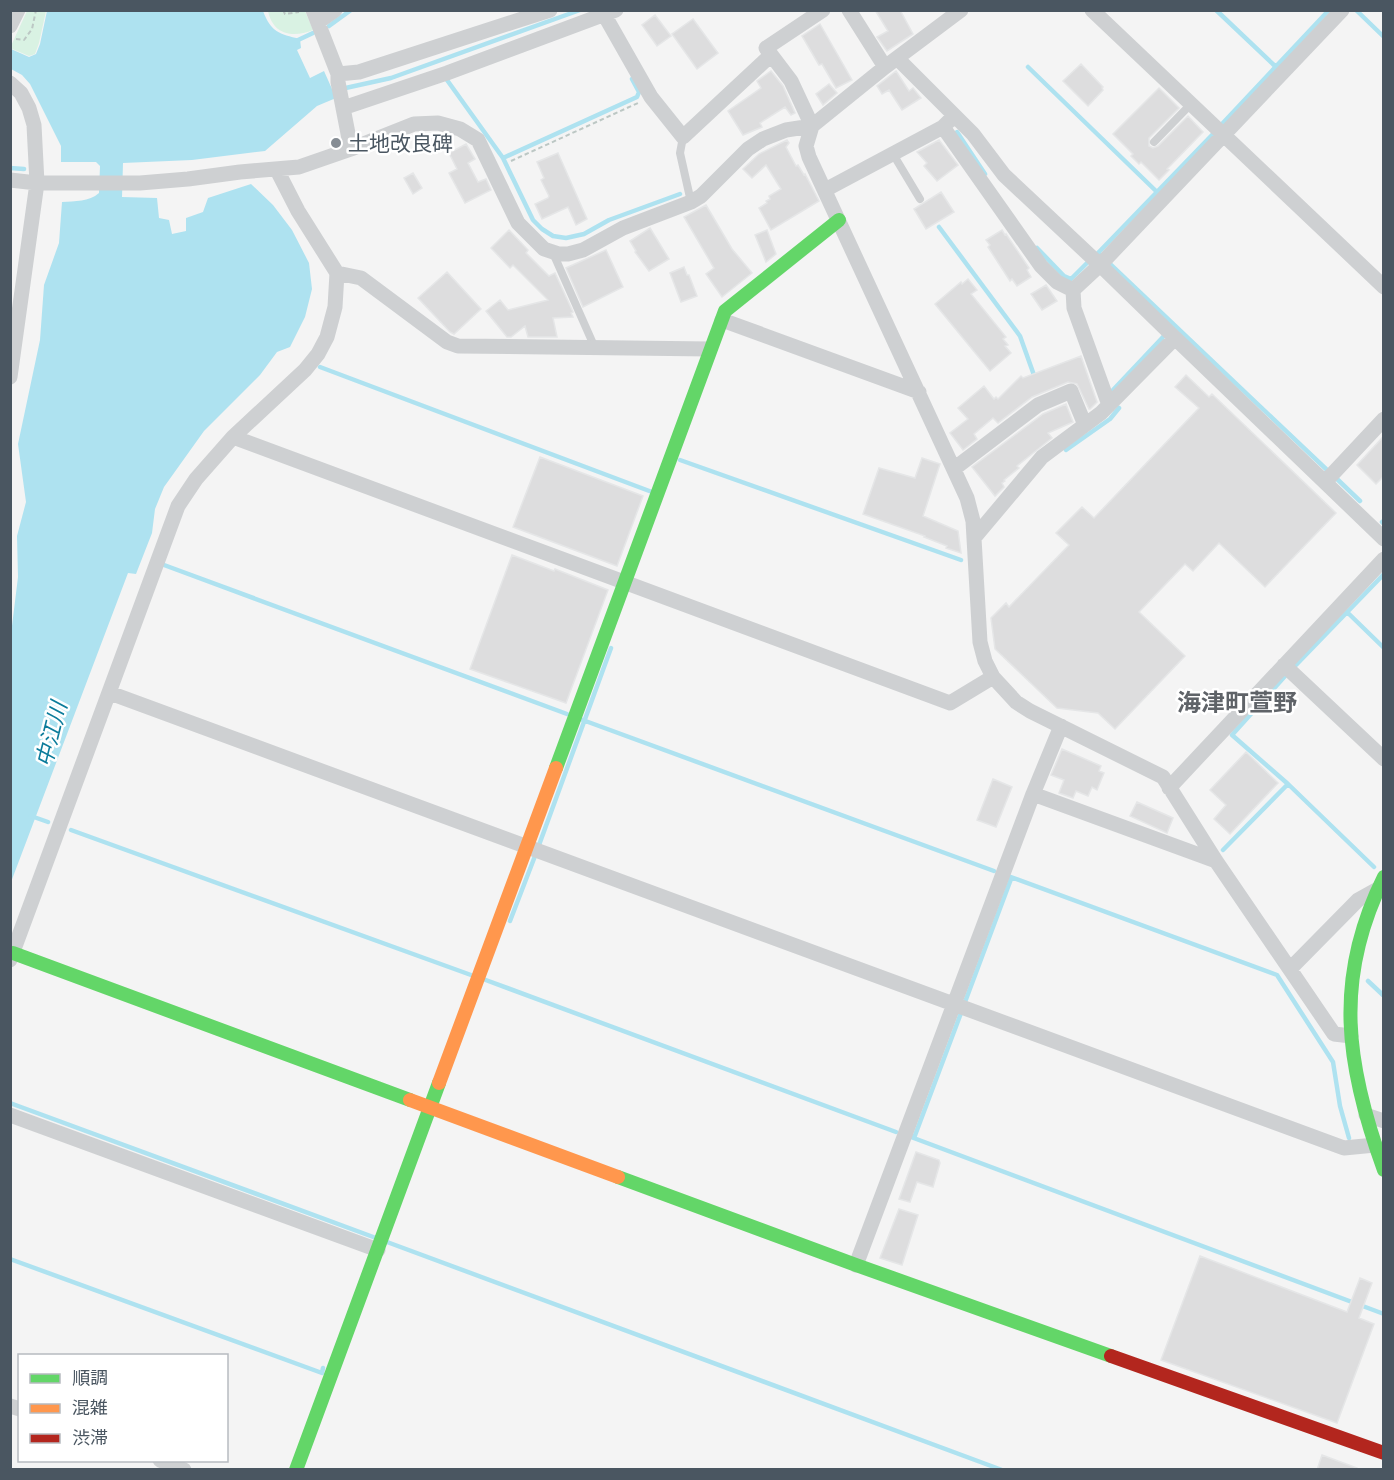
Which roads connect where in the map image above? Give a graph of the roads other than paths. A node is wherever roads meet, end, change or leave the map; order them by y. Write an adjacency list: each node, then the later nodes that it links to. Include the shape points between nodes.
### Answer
1 (18, 10): 11 (street)
2 (334, 10): 10 (street)
3 (550, 10): 14 (street)
4 (823, 10): 12 (street, via 766,48)
5 (849, 10): 13 (street)
6 (961, 10): 13 (street)
7 (1092, 10): 16 (street)
8 (1342, 10): 21 (street)
9 (611, 13): 17 (street, via 447,73); 22 (street, via 651,97)
10 (311, 15): 14 (street)
11 (10, 26)
12 (771, 55): 19 (street, via 791,81); 22 (street)
13 (891, 63): 18 (street); 19 (street)
14 (338, 78): 17 (street)
15 (10, 83): 28 (street, via 21,93 34,125)
16 (1191, 104): 21 (street); 23 (lane)
17 (342, 105): 24 (street)
18 (955, 115): 20 (street); 34 (street, via 1004,175)
19 (812, 126): 29 (street, via 806,146); 31 (street, via 763,139)
20 (943, 127): 25 (street); 37 (street, via 1041,266 1057,282)
21 (1223, 135): 34 (street); 36 (street)
22 (683, 137): 31 (lane, via 680,153)
23 (1154, 142)
24 (351, 149): 26 (street, via 299,167); 33 (street, via 414,124 438,123 460,129 478,140 518,223)
25 (893, 154): 29 (street); 30 (lane)
26 (277, 170): 28 (street, via 140,183); 35 (street)
27 (10, 180): 28 (street)
28 (37, 183): 38 (street)
29 (825, 190): 32 (street)
30 (920, 199)
31 (691, 202): 33 (street, via 623,228 583,250)
32 (839, 220): 39 (street, via 725,311); 44 (street)
33 (553, 253): 41 (lane)
34 (1100, 265): 37 (street); 40 (street)
35 (337, 273): 41 (street, via 361,278 447,342 458,346); 48 (street, via 335,307 318,354)
36 (1383, 287)
37 (1073, 290): 45 (street, via 1074,308)
38 (16, 310): 43 (street)
39 (722, 320): 42 (street); 44 (street)
40 (1175, 338): 45 (street); 50 (street)
41 (596, 348): 42 (street)
42 (710, 349): 54 (street)
43 (10, 377)
44 (919, 392): 49 (street)
45 (1109, 405): 47 (street)
46 (1383, 419): 50 (street)
47 (1085, 425): 49 (street, via 1071,391 1038,405); 51 (street, via 1042,457)
48 (233, 437): 54 (street); 57 (street, via 178,506)
49 (955, 468): 51 (street, via 968,498)
50 (1324, 482): 52 (street)
51 (974, 538): 56 (street, via 980,642)
52 (1383, 539)
53 (1383, 559): 55 (street)
54 (624, 582): 56 (street, via 950,703); 62 (street)
55 (1284, 665): 59 (street); 60 (street)
56 (993, 676): 58 (street, via 1016,702)
57 (110, 693): 62 (street); 65 (street)
58 (1061, 726): 60 (street, via 1163,777); 61 (street)
59 (1383, 759)
60 (1169, 788): 63 (street)
61 (1033, 794): 63 (street); 67 (street)
62 (526, 846): 67 (street); 69 (street)
63 (1216, 861): 66 (street)
64 (1380, 883): 66 (street); 68 (street, via 1357,952)
65 (12, 957): 69 (street)
66 (1290, 969): 68 (street, via 1334,1034)
67 (953, 1004): 73 (street, via 1344,1148); 76 (street)
68 (1351, 1036): 71 (street)
69 (430, 1109): 75 (street); 76 (street)
70 (10, 1115): 75 (street)
71 (1366, 1115): 72 (street); 73 (street)
72 (1383, 1121)
73 (1375, 1145): 74 (street)
74 (1383, 1170)
75 (378, 1250): 80 (street)
76 (856, 1265): 77 (street)
77 (1383, 1453)
78 (163, 1462): 79 (street)
79 (184, 1470)
80 (296, 1470)

